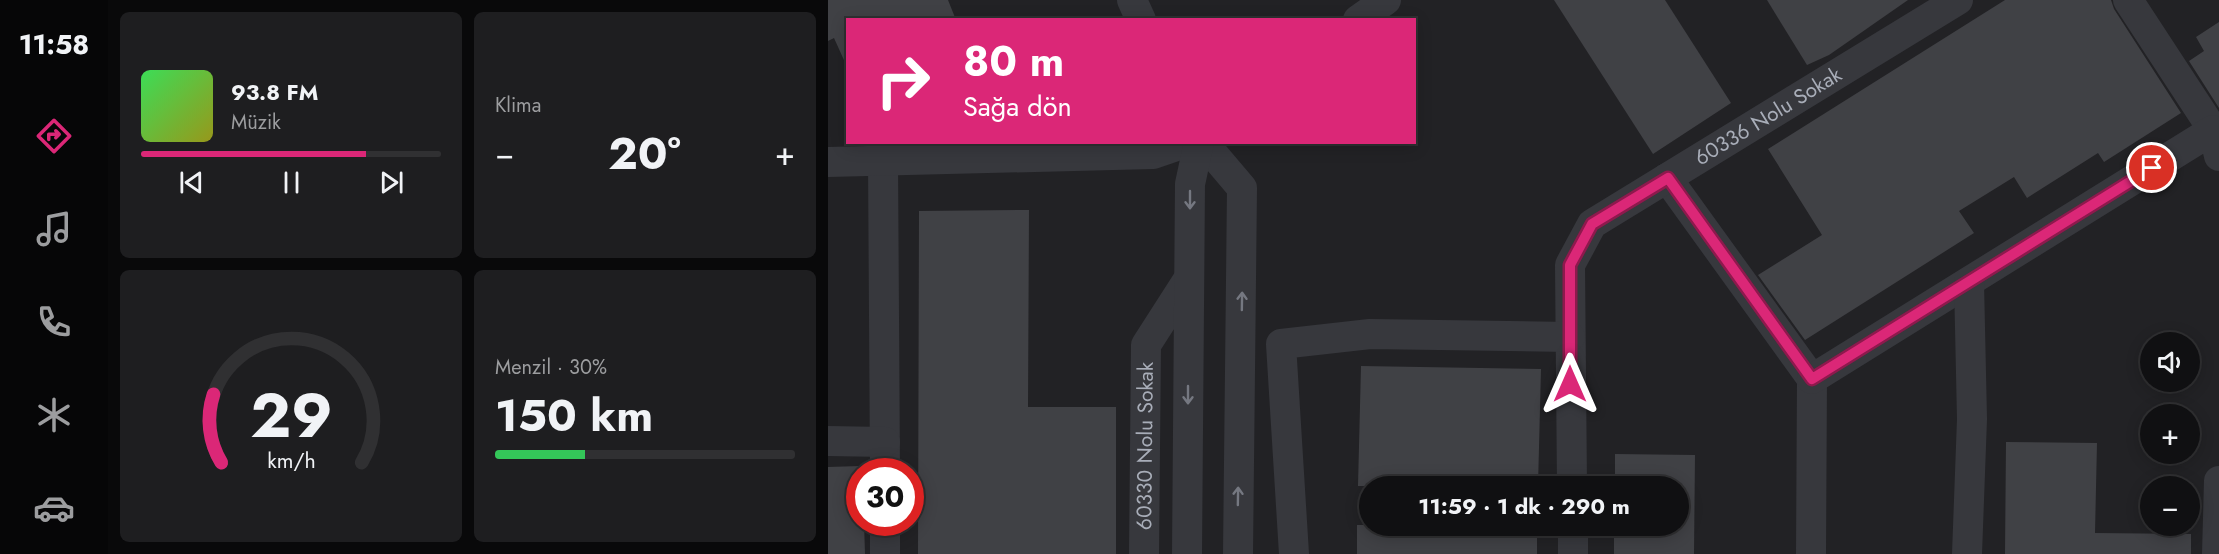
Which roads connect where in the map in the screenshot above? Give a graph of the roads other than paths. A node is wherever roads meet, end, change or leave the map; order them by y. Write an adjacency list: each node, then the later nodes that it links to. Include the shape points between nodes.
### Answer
1 (1131, 0): 5 (street)
2 (1386, 0): 6 (street)
3 (1958, 0): 13 (street, 60336 Nolu Sokak)
4 (2128, 0): 7 (street)
5 (1140, 18)
6 (1361, 18)
7 (2216, 143): 15 (street)
8 (1182, 144): 11 (street, via 1153,154)
9 (1200, 144): 14 (street, one-way to 14, via 1190,184)
10 (1203, 144): 28 (street, one-way to 10, via 1242,188)
11 (883, 160): 12 (street); 19 (street)
12 (828, 162)
13 (1668, 178): 16 (street, 60336 Nolu Sokak, via 1592,224 1570,265); 17 (street)
14 (1189, 278): 26 (street, 60330 Nolu Sokak, via 1146,345); 27 (street, one-way to 27)
15 (1969, 282): 17 (street); 32 (street, via 1972,419)
16 (1570, 337): 21 (street, 60336 Nolu Sokak); 29 (street, via 1370,334 1281,344)
17 (1812, 379): 31 (street)
18 (828, 441): 19 (street)
19 (885, 441): 20 (street)
20 (885, 458)
21 (1572, 476)
22 (2219, 482): 33 (street)
23 (885, 536): 25 (street)
24 (1573, 536): 30 (street)
25 (885, 554)
26 (1144, 554)
27 (1187, 554)
28 (1238, 554)
29 (1294, 554)
30 (1573, 554)
31 (1811, 554)
32 (1966, 554)
33 (2217, 554)

